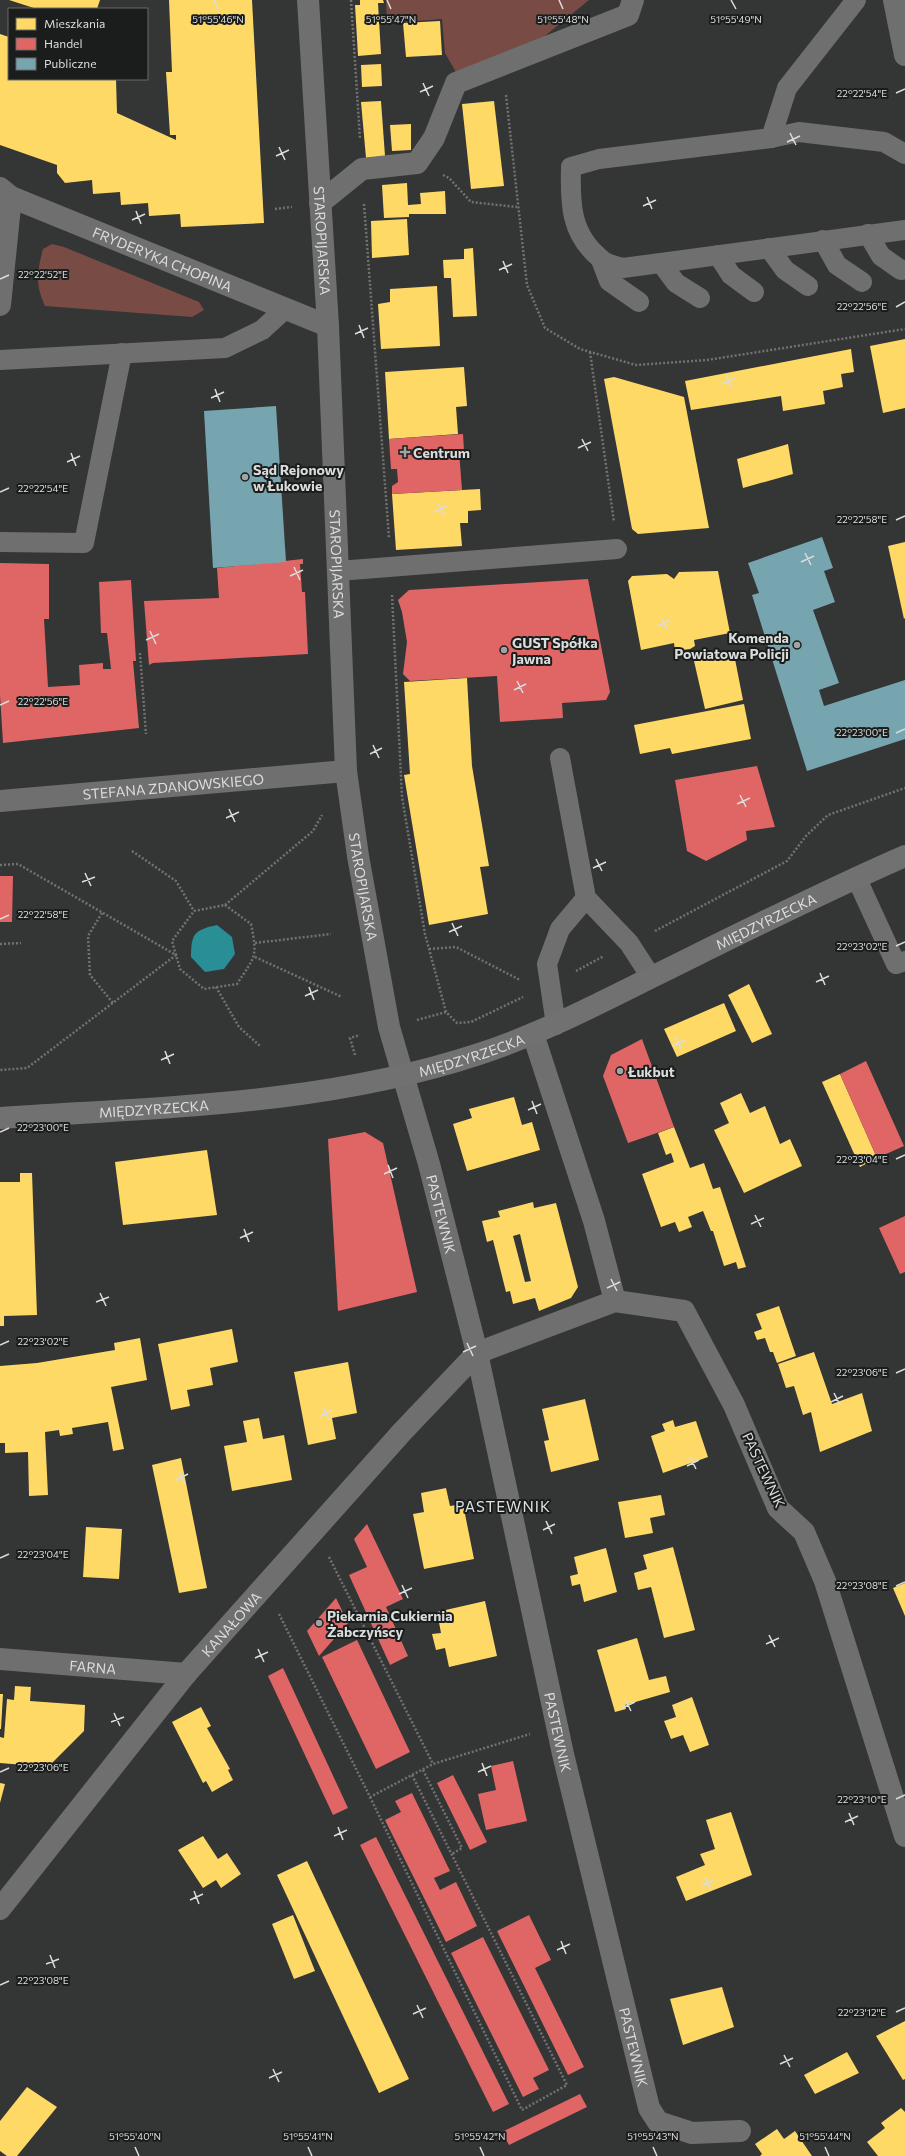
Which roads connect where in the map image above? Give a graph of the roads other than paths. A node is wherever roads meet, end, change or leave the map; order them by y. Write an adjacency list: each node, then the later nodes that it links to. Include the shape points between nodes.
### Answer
1 (308, 0): 9 (street, STAROPIJARSKA)
2 (633, 0): 9 (street, via 628,15 456,83 434,138 417,164 362,169)
3 (856, 0): 6 (lane, via 787,88)
4 (894, 0): 5 (street)
5 (905, 55)
6 (771, 138): 7 (lane, via 799,132 884,142); 15 (lane, via 599,159 571,167 570,202 580,236)
7 (905, 154)
8 (5, 193): 23 (street); 24 (street, FRYDERYKA CHOPINA)
9 (320, 203): 25 (street, STAROPIJARSKA)
10 (905, 230): 11 (lane)
11 (868, 234): 12 (lane); 17 (lane, via 880,256)
12 (822, 240): 13 (lane); 18 (lane, via 837,265)
13 (769, 248): 14 (lane); 19 (lane, via 785,270)
14 (718, 255): 16 (lane); 20 (lane, via 731,275)
15 (601, 260): 16 (lane, via 623,268); 22 (lane, via 610,281)
16 (661, 263): 21 (lane, via 676,283)
17 (901, 270)
18 (862, 282)
19 (808, 286)
20 (754, 292)
21 (700, 298)
22 (639, 302)
23 (0, 305)
24 (285, 309): 25 (street, FRYDERYKA CHOPINA); 26 (lane, via 262,330 225,348)
25 (328, 326): 30 (street, STAROPIJARSKA)
26 (122, 353): 27 (lane); 28 (lane, via 84,543)
27 (0, 360)
28 (0, 542)
29 (617, 549): 30 (lane)
30 (338, 570): 32 (street, STAROPIJARSKA)
31 (560, 758): 36 (lane)
32 (346, 771): 33 (street, STEFANA ZDANOWSKIEGO); 41 (street, STAROPIJARSKA, via 358,856 389,1027)
33 (0, 801)
34 (905, 856): 35 (main road, MIĘDZYRZECKA)
35 (856, 877): 37 (lane, via 896,964); 38 (main road, MIĘDZYRZECKA)
36 (586, 898): 38 (lane, via 629,943); 39 (lane, via 560,929 547,964 542,988)
37 (905, 962)
38 (651, 977): 39 (main road, MIĘDZYRZECKA)
39 (556, 1025): 40 (main road, MIĘDZYRZECKA)
40 (533, 1034): 41 (main road, MIĘDZYRZECKA, via 478,1054); 43 (street, via 594,1221)
41 (402, 1076): 42 (main road, MIĘDZYRZECKA, via 320,1092 271,1098); 44 (street, PASTEWNIK, via 429,1164)
42 (0, 1118)
43 (615, 1301): 44 (street, PASTEWNIK); 47 (street, PASTEWNIK, via 684,1311 734,1405 778,1508 804,1532 825,1581)
44 (477, 1353): 46 (street, KANAŁOWA, via 402,1432); 49 (street, PASTEWNIK, via 557,1726 649,2108 658,2122 692,2133)
45 (0, 1659): 46 (street, FARNA)
46 (186, 1674): 48 (street, KANAŁOWA)
47 (905, 1836)
48 (0, 1909)
49 (740, 2131)

